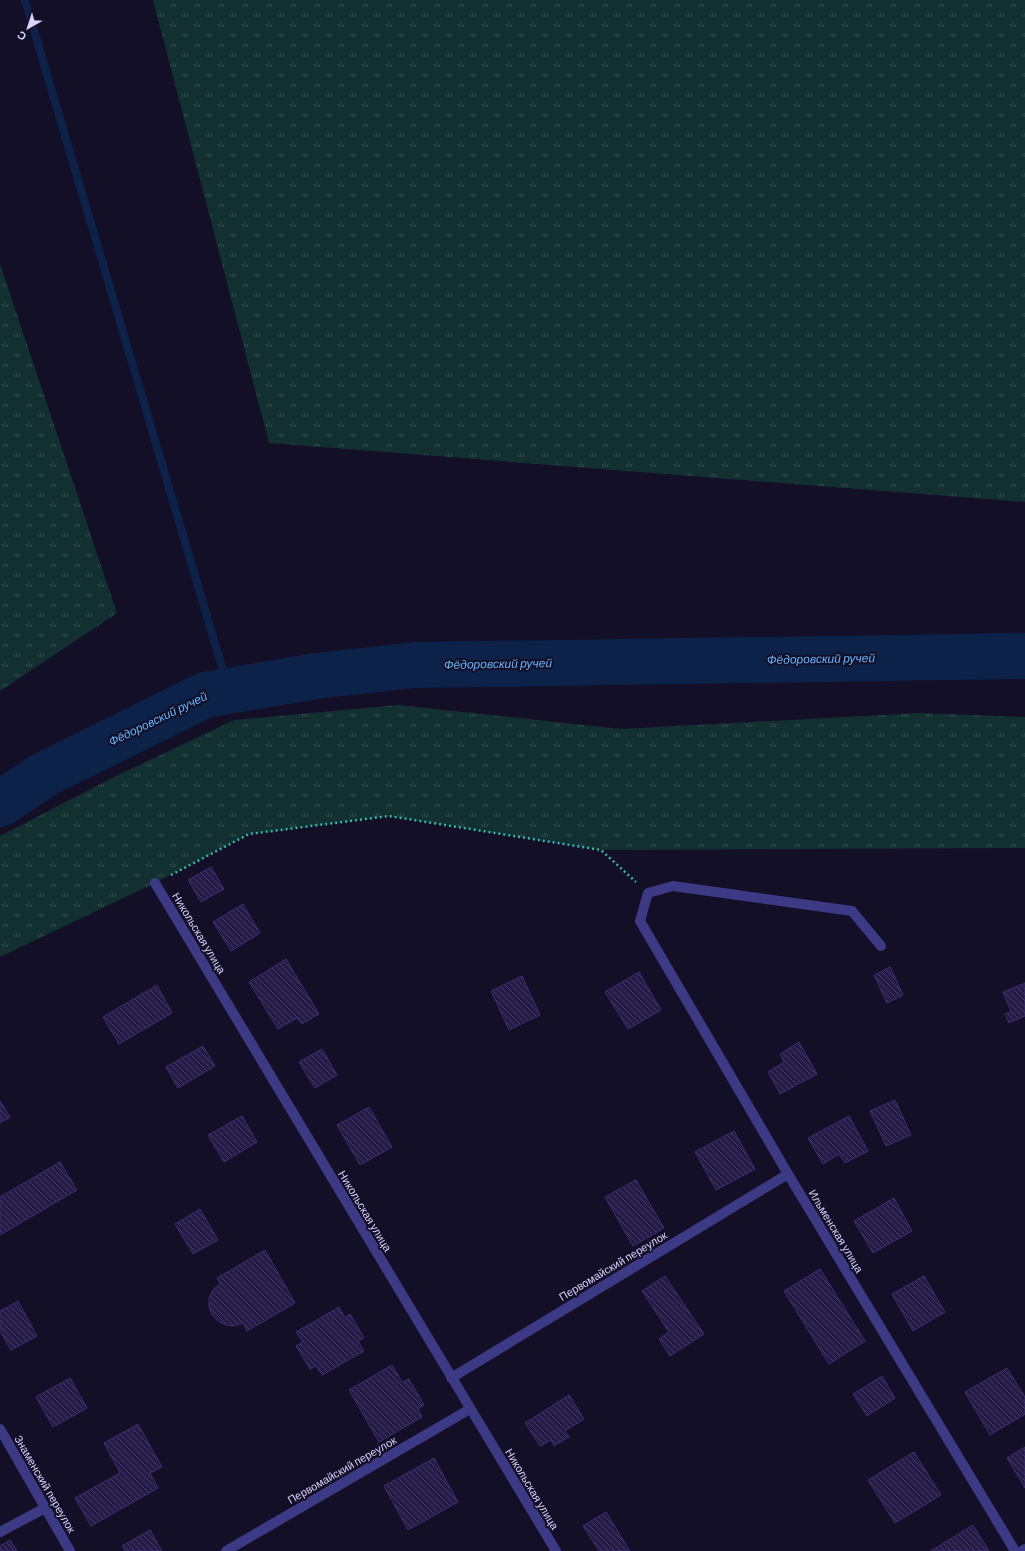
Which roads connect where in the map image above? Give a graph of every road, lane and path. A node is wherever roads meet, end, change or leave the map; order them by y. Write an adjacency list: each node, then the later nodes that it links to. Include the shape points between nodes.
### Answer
1 (154, 883): 2 (path, via 249,834 389,816 601,850); 5 (street, Никольская улица)
2 (648, 893): 3 (street, via 673,886 852,911); 4 (street, Ильменская улица, via 640,921)
3 (881, 946)
4 (788, 1174): 5 (street, Первомайский переулок); 14 (street, Ильменская улица)
5 (451, 1378): 6 (street, Никольская улица)
6 (470, 1409): 12 (street, Первомайский переулок); 13 (street, Никольская улица)
7 (0, 1429): 8 (street, Знаменский переулок)
8 (45, 1508): 9 (street); 11 (street, Знаменский переулок)
9 (0, 1532)
10 (1025, 1549): 15 (street)
11 (70, 1551)
12 (226, 1551)
13 (556, 1551)
14 (1015, 1551)
15 (1022, 1551)

